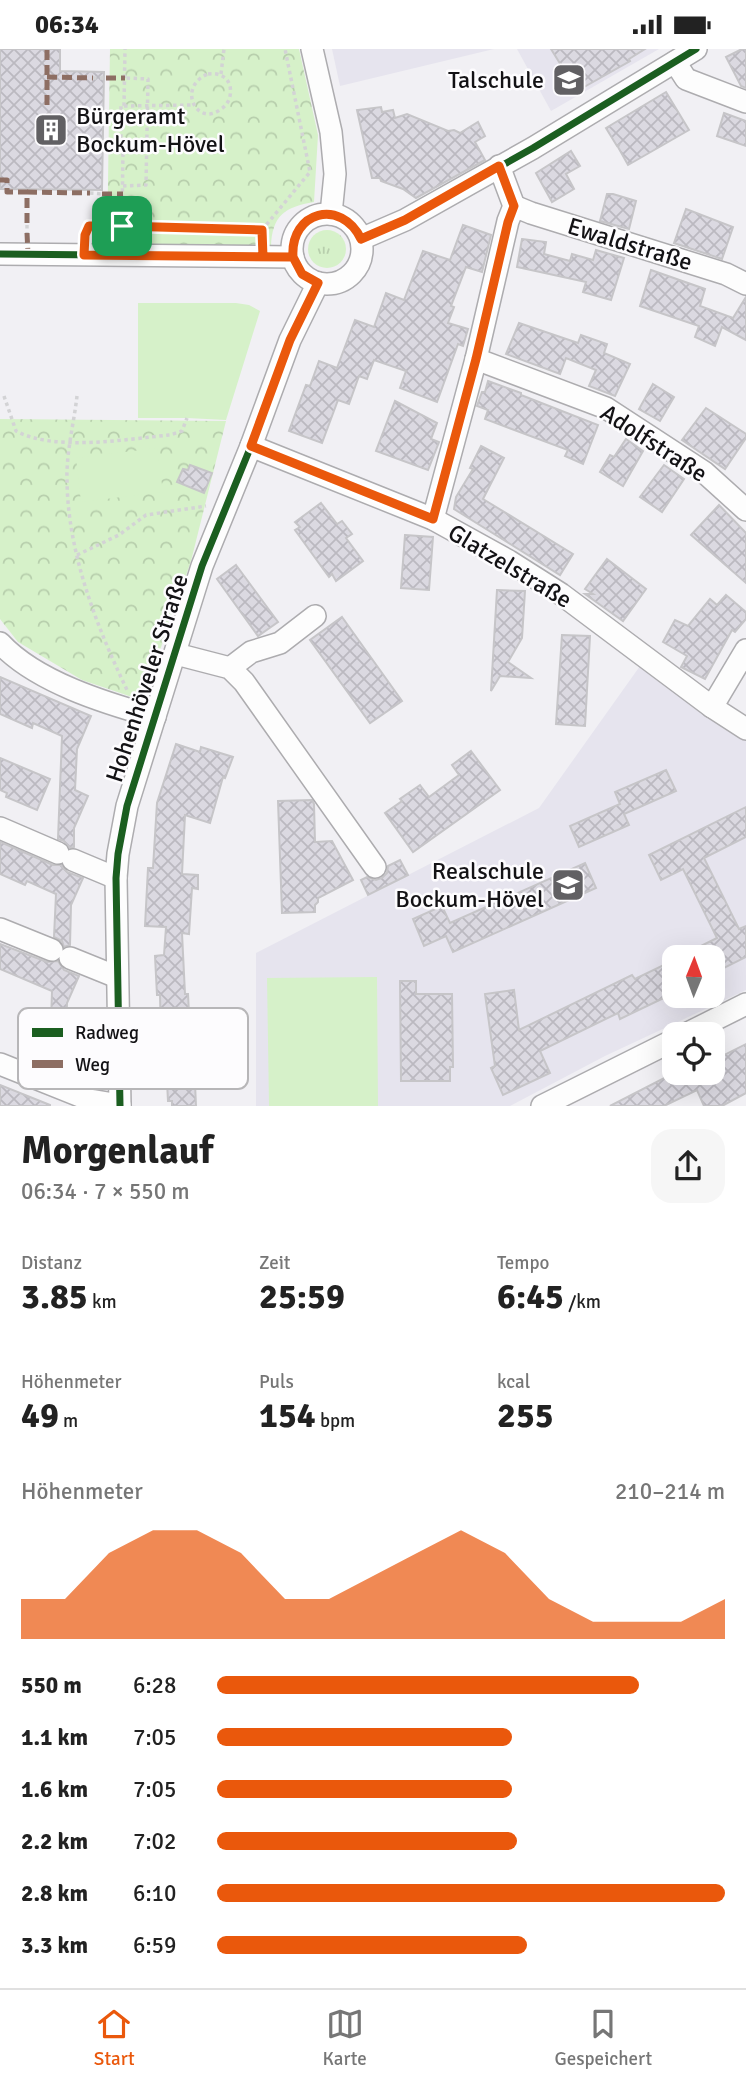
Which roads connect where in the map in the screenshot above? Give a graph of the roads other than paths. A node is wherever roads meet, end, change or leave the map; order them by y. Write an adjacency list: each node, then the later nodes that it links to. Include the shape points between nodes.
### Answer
1 (312, 49): 7 (street, via 332,142)
2 (696, 49): 3 (street)
3 (675, 62): 4 (street, via 687,79); 5 (street)
4 (746, 102)
5 (499, 166): 6 (street); 8 (street, via 405,220)
6 (514, 206): 12 (street, Ewaldstraße); 13 (street)
7 (331, 214): 8 (street, via 350,222); 10 (street, via 301,226 292,246)
8 (361, 239): 11 (street, via 361,260 349,277)
9 (0, 254): 10 (street)
10 (293, 257): 11 (street, via 302,274)
11 (318, 283): 14 (street, Hohenhöveler Straße, via 290,340)
12 (746, 284)
13 (476, 359): 15 (street, Adolfstraße, via 606,408 704,473); 16 (street)
14 (251, 446): 16 (street, Glatzelstraße); 20 (street, Hohenhöveler Straße, via 202,566)
15 (746, 510)
16 (433, 519): 22 (street, Glatzelstraße, via 561,594)
17 (315, 616): 21 (street, via 280,643 251,652)
18 (0, 643): 23 (street, via 39,672 85,694)
19 (746, 650): 22 (street)
20 (176, 654): 21 (street); 23 (street, Hohenhöveler Straße)
21 (230, 668): 26 (street)
22 (712, 707): 24 (street, Glatzelstraße)
23 (155, 717): 27 (street, Hohenhöveler Straße, via 127,806)
24 (746, 729)
25 (0, 828): 27 (street)
26 (375, 867)
27 (116, 878): 29 (street, Hohenhöveler Straße)
28 (0, 929): 29 (street)
29 (117, 977): 31 (street, Hohenhöveler Straße)
30 (746, 1005): 32 (street)
31 (118, 1008)
32 (711, 1022)
33 (662, 1046): 38 (street)
34 (0, 1064): 35 (street)
35 (18, 1071)
36 (63, 1089): 37 (street)
37 (120, 1105)
38 (542, 1106)

